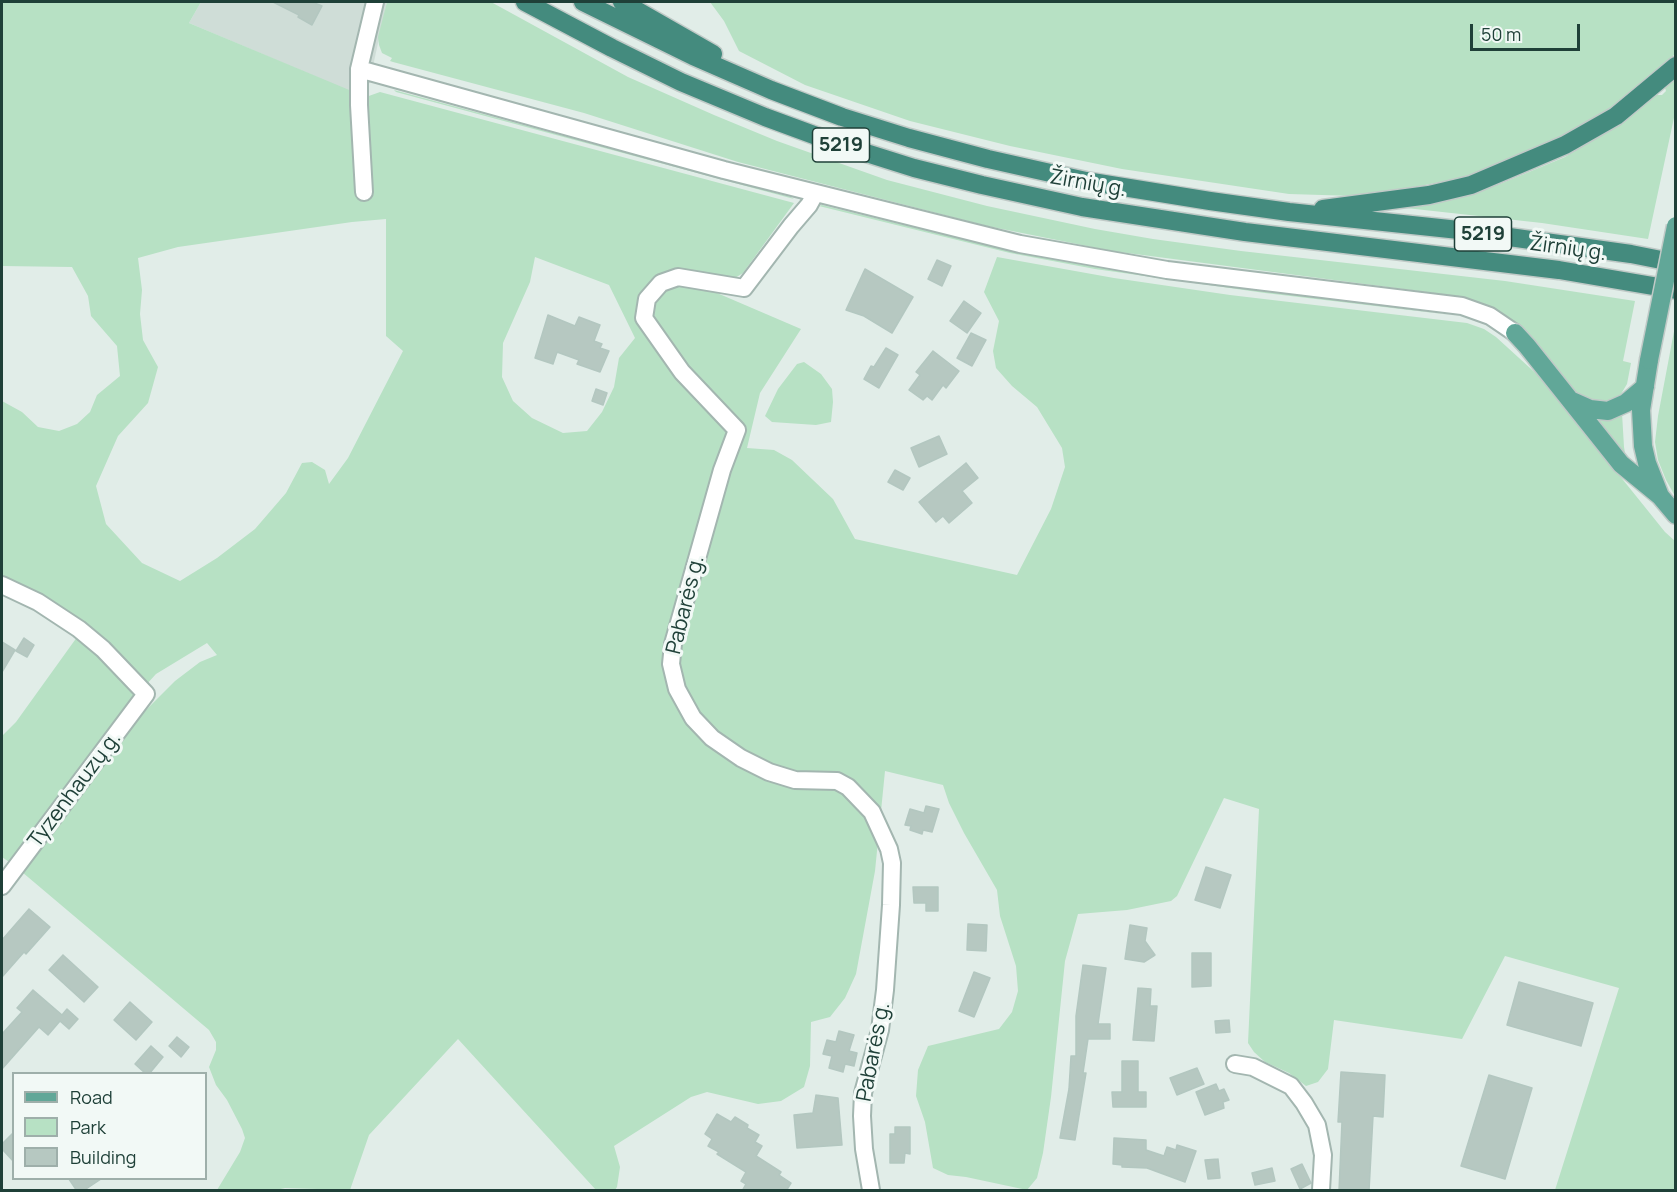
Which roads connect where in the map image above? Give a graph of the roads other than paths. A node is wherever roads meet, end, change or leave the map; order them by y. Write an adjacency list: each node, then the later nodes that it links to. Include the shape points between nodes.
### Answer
1 (525, 2): 13 (highway, Žirnių g. / 5219, via 681,82 765,117 914,168 1093,209 1245,232 1559,270)
2 (583, 2): 7 (highway, Žirnių g. / 5219)
3 (622, 2): 7 (highway, 5219)
4 (373, 5): 6 (street)
5 (1676, 66): 10 (highway, via 1616,116 1565,145 1471,185 1382,202)
6 (359, 69): 8 (street); 9 (street)
7 (771, 90): 10 (highway, Žirnių g. / 5219, via 842,117 988,159 1086,181)
8 (364, 192)
9 (815, 194): 14 (street, via 1020,244 1133,264 1462,306 1490,316); 22 (street, Pabarės g., via 744,288 678,277 661,283 647,299 644,318 682,372 737,430 673,644 671,664 676,689 693,718 712,738 741,758 795,780 837,781 848,787 872,812 889,849 891,905 885,990 880,1030 863,1093 864,1149)
10 (1289, 212): 12 (highway, Žirnių g. / 5219, via 1459,230)
11 (1676, 226): 15 (main road, bridge)
12 (1676, 263)
13 (1676, 290)
14 (1515, 333): 16 (main road)
15 (1645, 387): 16 (main road, via 1626,403 1608,411); 17 (main road, via 1641,410 1643,446)
16 (1571, 401): 17 (main road, via 1621,464)
17 (1660, 496): 18 (main road)
18 (1676, 515)
19 (2, 585): 20 (street, Tyzenhauzų g., via 38,602 79,629 146,694)
20 (2, 886)
21 (1235, 1064): 23 (street, via 1252,1067 1291,1086 1304,1103 1317,1125 1323,1155)
22 (871, 1191)
23 (1321, 1191)

